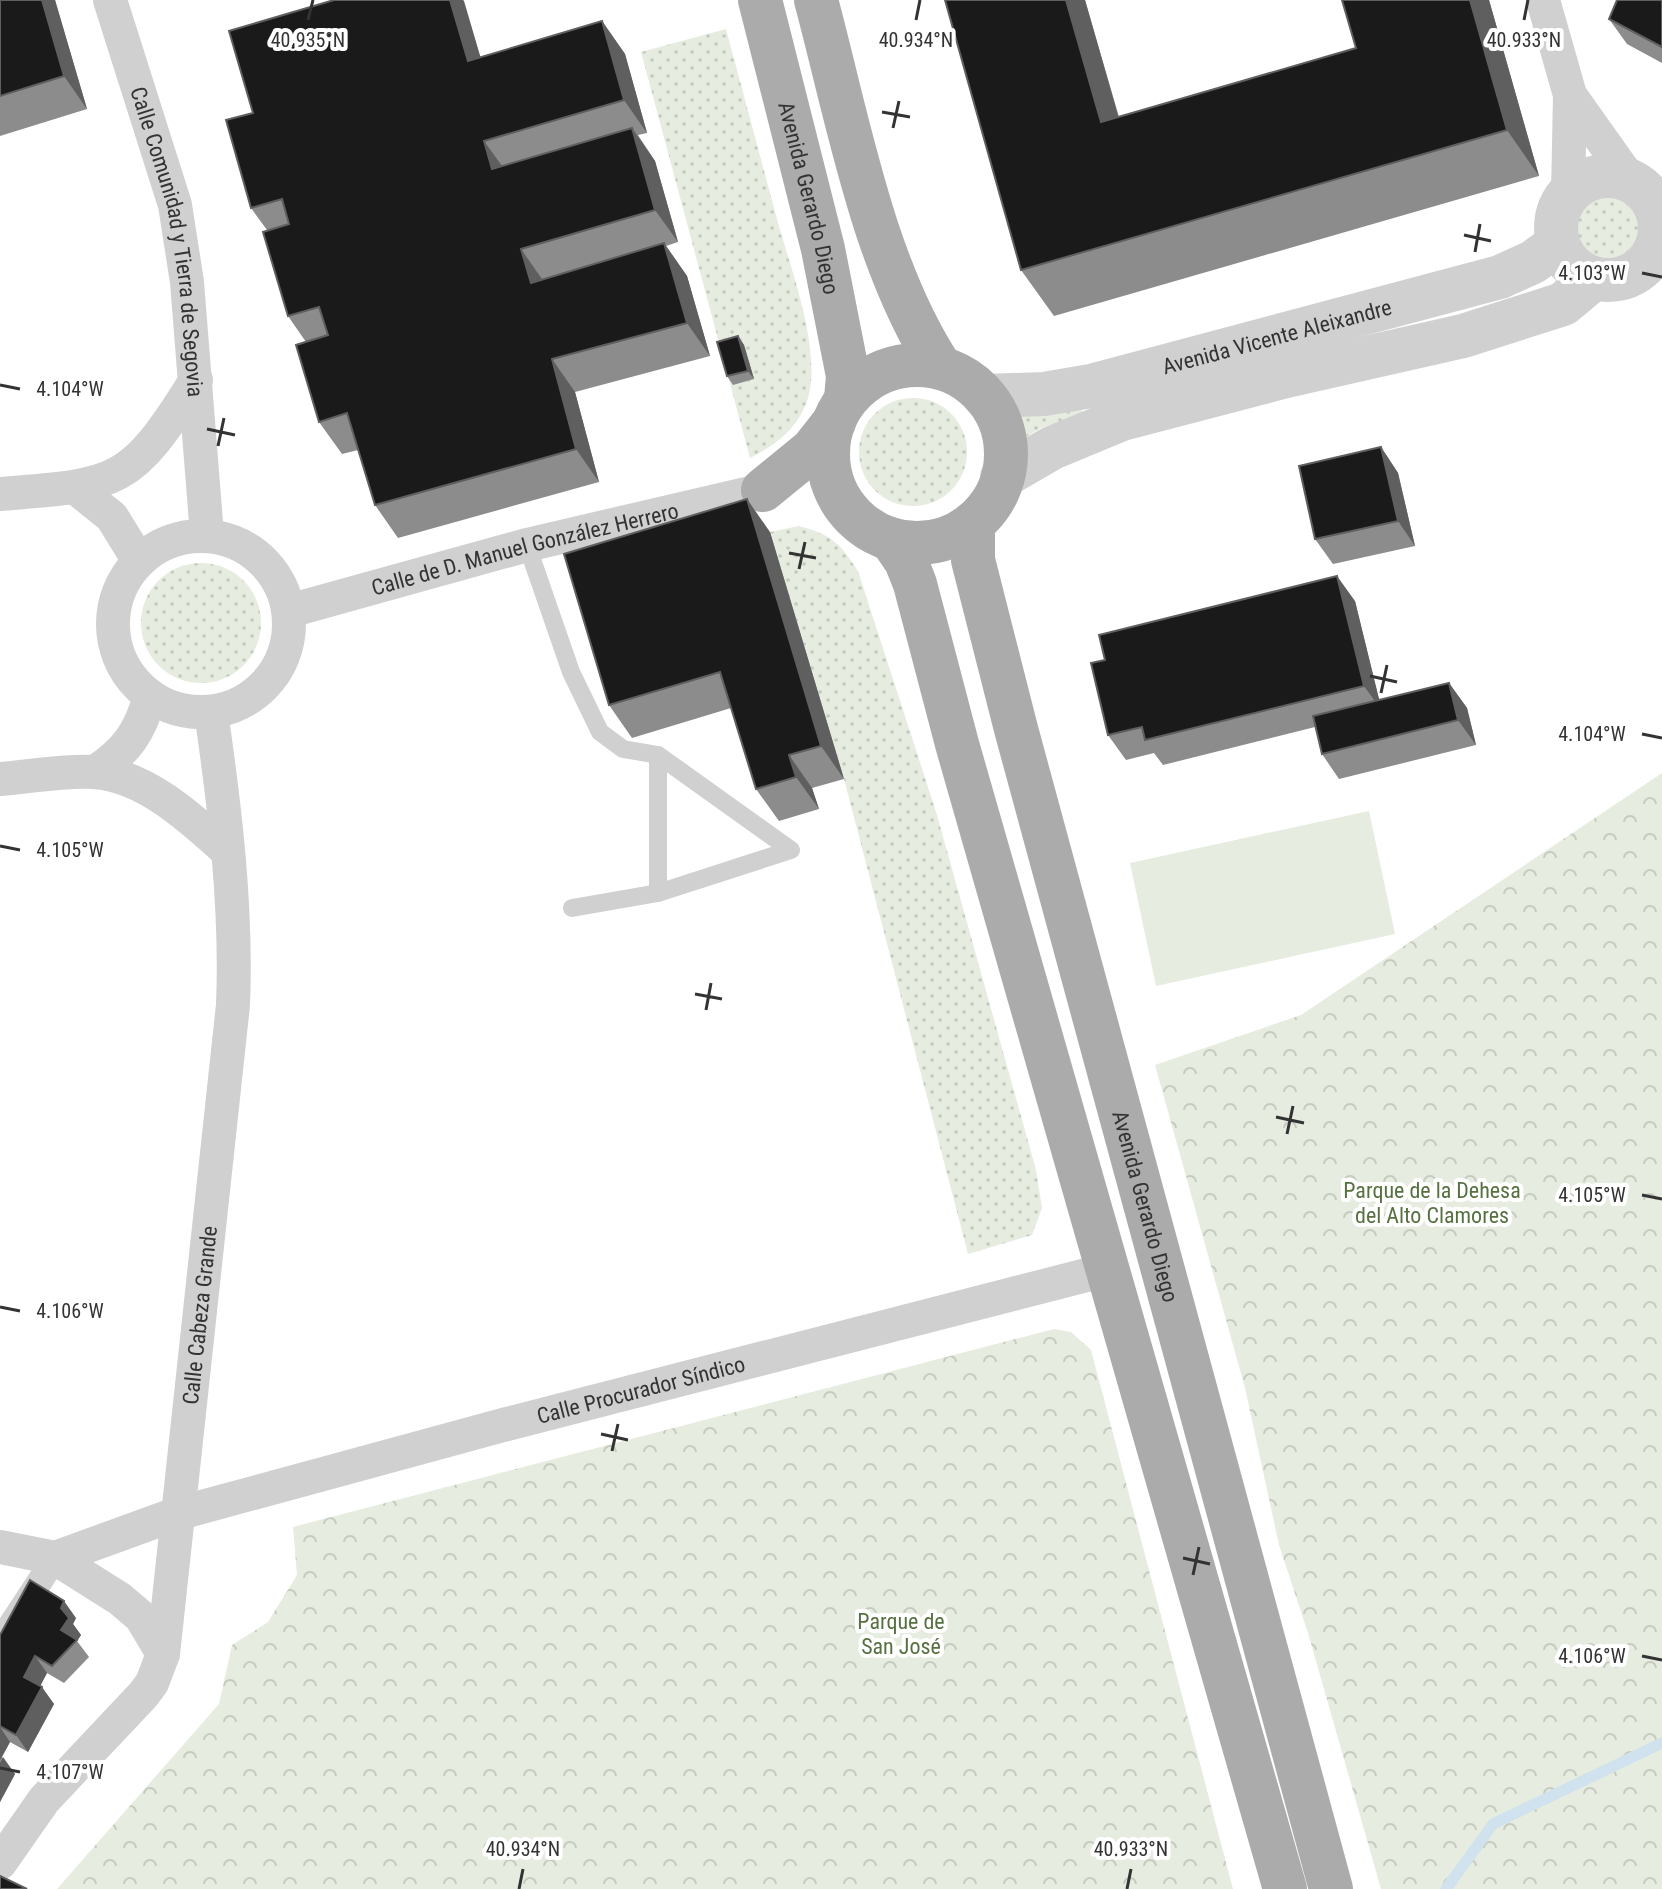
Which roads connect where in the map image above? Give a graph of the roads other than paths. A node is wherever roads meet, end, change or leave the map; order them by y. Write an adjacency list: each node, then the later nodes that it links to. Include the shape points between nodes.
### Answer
1 (110, 0): 12 (street, Calle Comunidad y Tierra de Segovia, via 175,205)
2 (760, 0): 14 (main road, Avenida Gerardo Diego, via 826,262 848,376)
3 (816, 0): 11 (main road, via 889,267)
4 (1543, 0): 5 (street)
5 (1570, 95): 6 (street); 7 (street)
6 (1568, 194): 7 (street, via 1597,176 1615,176); 8 (street, via 1555,226)
7 (1650, 198): 9 (street, via 1660,239)
8 (1558, 244): 10 (street, via 1577,271); 13 (street, Avenida Vicente Aleixandre, via 1521,269 1436,295 1091,386)
9 (1652, 270): 10 (street)
10 (1593, 279): 15 (street, Avenida Vicente Aleixandre, via 1563,304 1463,336 1122,419 1038,455)
11 (941, 368): 13 (main road); 14 (main road, via 889,369 873,376)
12 (196, 380): 16 (street, via 142,458 105,482); 21 (street, Calle Comunidad y Tierra de Segovia)
13 (984, 396): 15 (main road, via 1004,434)
14 (840, 410): 17 (main road, via 812,450); 19 (main road, via 828,447 830,472)
15 (1002, 477): 20 (main road, via 995,497)
16 (76, 488): 18 (street); 24 (street, via 112,517)
17 (763, 490): 19 (main road); 23 (street, Calle de D. Manuel González Herrero, via 710,515)
18 (0, 494)
19 (851, 514): 22 (main road)
20 (973, 523): 22 (main road, via 940,540); 42 (main road, Avenida Gerardo Diego, via 973,560 1000,668)
21 (207, 535): 24 (street, via 159,546); 25 (street, via 252,551 270,568)
22 (891, 539): 34 (main road, via 915,584)
23 (527, 545): 25 (street, Calle de D. Manuel González Herrero); 28 (lane, via 591,718 612,743)
24 (139, 561): 26 (street, via 115,605 113,631 119,656)
25 (289, 611): 27 (street, via 283,658 271,678 254,695)
26 (150, 696): 27 (street, via 179,709); 29 (street, via 128,746)
27 (211, 712): 31 (street, Calle Cabeza Grande)
28 (658, 755): 32 (lane); 32 (lane, via 791,850)
29 (95, 772): 30 (street); 31 (street, via 146,787)
30 (0, 779)
31 (226, 850): 35 (street, Calle Cabeza Grande, via 233,1005)
32 (658, 893): 33 (lane)
33 (572, 908)
34 (1106, 1270): 35 (street, Calle Procurador Síndico); 41 (main road)
35 (176, 1514): 37 (street, Calle Procurador Síndico); 39 (street, Calle Cabeza Grande)
36 (0, 1547): 37 (street)
37 (55, 1558): 38 (street); 39 (street, via 128,1605)
38 (0, 1642)
39 (163, 1654): 40 (street, Calle Cabeza Grande, via 143,1695 44,1800)
40 (0, 1863)
41 (1285, 1889)
42 (1331, 1889)

